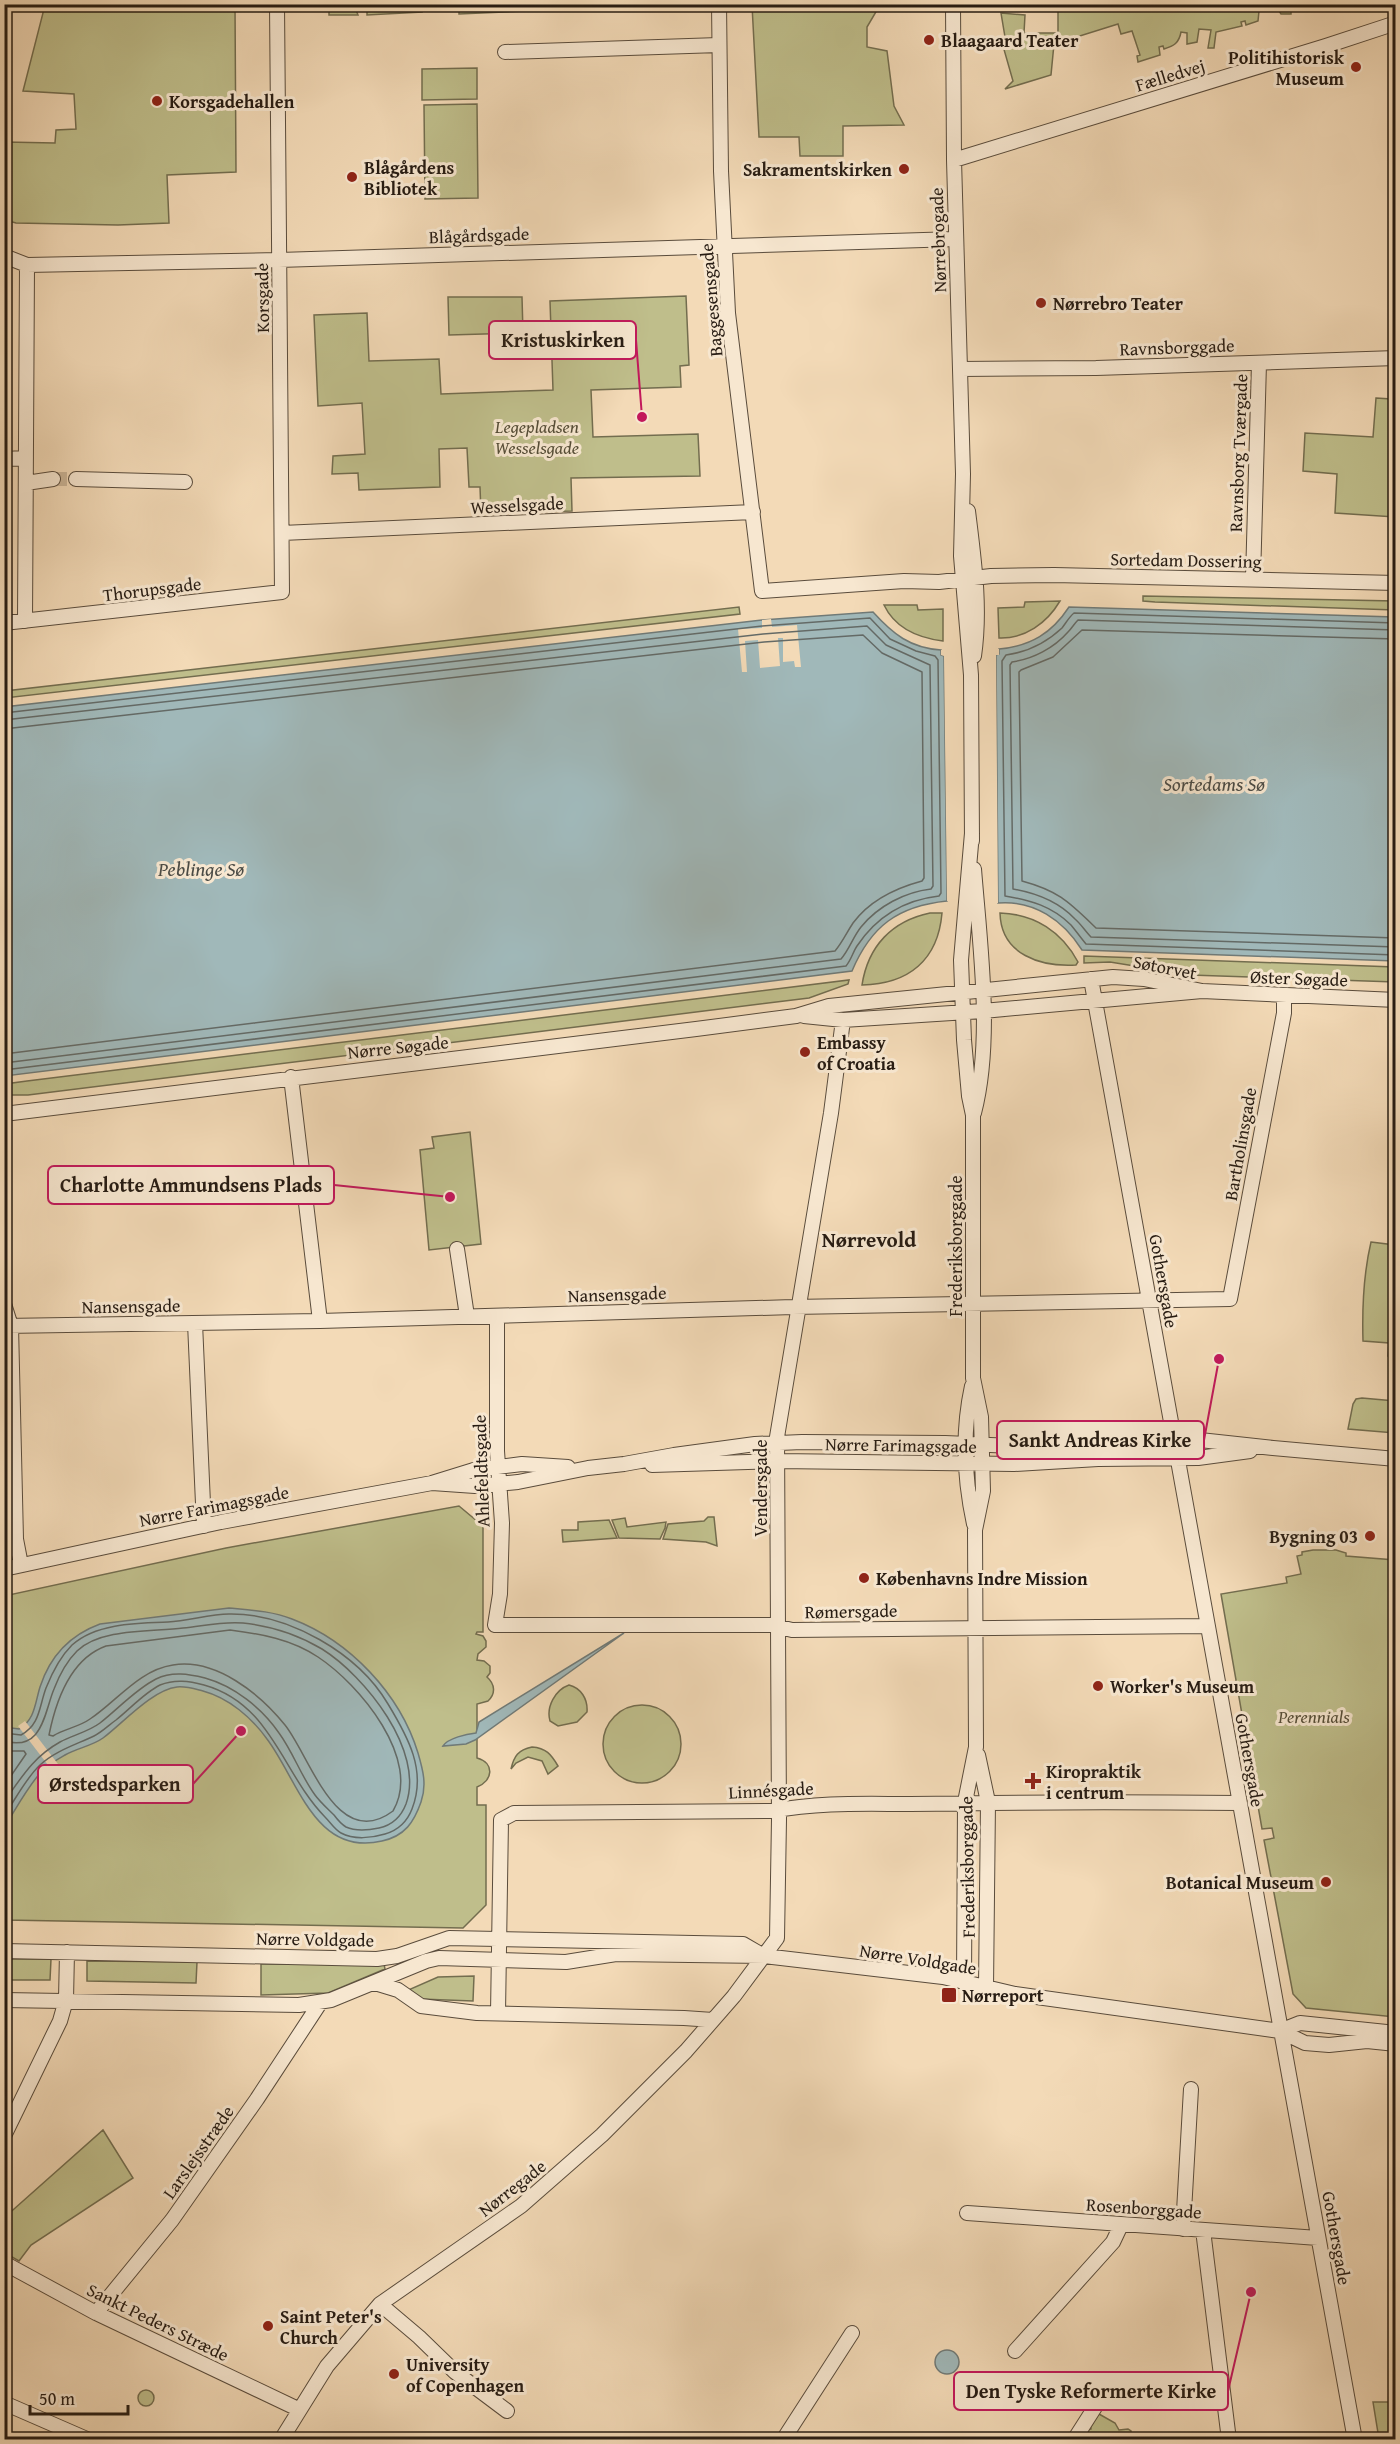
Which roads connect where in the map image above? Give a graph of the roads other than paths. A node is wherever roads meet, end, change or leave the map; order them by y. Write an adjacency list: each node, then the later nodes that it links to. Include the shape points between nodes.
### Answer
1 (277, 4): 11 (street, Korsgade)
2 (719, 4): 5 (street, Baggesensgade)
3 (953, 4): 7 (street, Nørrebrogade)
4 (1395, 23): 7 (street, Fælledvej)
5 (719, 45): 6 (street); 9 (street, Baggesensgade)
6 (505, 52)
7 (954, 160): 8 (street, Nørrebrogade)
8 (956, 239): 9 (street, Blågårdsgade); 15 (street, Nørrebrogade)
9 (724, 247): 11 (street, Blågårdsgade); 22 (street, Baggesensgade, via 728,313)
10 (4, 256): 12 (street, Blågårdsgade)
11 (279, 260): 12 (street, Blågårdsgade); 23 (street, Korsgade)
12 (27, 265): 16 (street)
13 (1395, 358): 14 (street, Ravnsborggade)
14 (1259, 363): 15 (street, Ravnsborggade); 25 (street, Ravnsborg Tværgade)
15 (960, 369): 24 (street, Nørrebrogade)
16 (26, 458): 17 (street); 21 (street)
17 (4, 459)
18 (53, 479): 21 (street)
19 (76, 479): 20 (street)
20 (185, 482)
21 (26, 483): 29 (street)
22 (753, 512): 23 (street, Wesselsgade); 27 (street, Baggesensgade)
23 (282, 533): 28 (street, Korsgade)
24 (969, 579): 25 (street, Sortedam Dossering, via 1054,575); 27 (street, Sortedam Dossering); 31 (street, Nørrebrogade, via 977,631 971,675)
25 (1253, 579): 26 (street, Sortedam Dossering)
26 (1395, 583)
27 (762, 591)
28 (282, 592): 29 (street, Thorupsgade)
29 (25, 621): 30 (street, Thorupsgade)
30 (4, 623)
31 (972, 833): 33 (street, Frederiksborggade); 34 (street, Frederiksborggade, via 962,939)
32 (1091, 980): 33 (street, Søtorvet); 35 (street, Søtorvet, via 1144,979); 38 (street, Gothersgade)
33 (982, 990): 34 (street, Søtorvet); 39 (street, Frederiksborggade)
34 (963, 992): 40 (street, Frederiksborggade); 41 (street, Søtorvet, via 829,1006)
35 (1202, 992): 36 (street, Øster Søgade); 38 (street, Søtorvet)
36 (1284, 996): 37 (street, Øster Søgade); 48 (street, Bartholinsgade)
37 (1395, 1000)
38 (1095, 1001): 39 (street, Søtorvet); 47 (street, Gothersgade)
39 (983, 1011): 40 (street, Søtorvet); 45 (street, Frederiksborggade, via 981,1085)
40 (963, 1012): 42 (street, Søtorvet); 45 (street, Frederiksborggade)
41 (796, 1016): 42 (street, Søtorvet); 43 (street, Nørre Søgade)
42 (843, 1020): 51 (street, Vendersgade)
43 (291, 1077): 44 (street, Nørre Søgade); 54 (street)
44 (4, 1114)
45 (973, 1115): 49 (street, Frederiksborggade)
46 (457, 1249): 52 (street)
47 (1149, 1299): 48 (street, Nansensgade); 49 (street, Nansensgade); 58 (street, Gothersgade)
48 (1230, 1299)
49 (973, 1303): 51 (street, Nansensgade); 57 (street, Frederiksborggade)
50 (4, 1304): 56 (street)
51 (798, 1307): 53 (street, Nansensgade); 59 (street, Vendersgade)
52 (467, 1316): 53 (street, Nansensgade); 54 (street, Nansensgade)
53 (497, 1316): 69 (street, Ahlefeldtsgade)
54 (320, 1321): 55 (street, Nansensgade)
55 (195, 1323): 56 (street, Nansensgade); 73 (street)
56 (8, 1326): 75 (street, via 16,1539)
57 (973, 1378): 60 (street, Frederiksborggade, via 965,1417); 61 (street, Frederiksborggade)
58 (1174, 1442): 61 (street, Nørre Farimagsgade); 62 (street, Nørre Farimagsgade, via 1200,1440); 63 (street, Gothersgade)
59 (777, 1443): 60 (street, Nørre Farimagsgade); 65 (street, Vendersgade); 67 (street, Nørre Farimagsgade)
60 (965, 1444): 61 (street, Nørre Farimagsgade); 66 (street, Frederiksborggade)
61 (982, 1445): 68 (street, Frederiksborggade)
62 (1273, 1448): 63 (street, Nørre Farimagsgade); 64 (street)
63 (1177, 1458): 68 (street, Nørre Farimagsgade); 79 (street, Gothersgade)
64 (1395, 1459)
65 (778, 1461): 66 (street, Nørre Farimagsgade); 67 (street, Nørre Farimagsgade, via 676,1466); 78 (street, Vendersgade)
66 (966, 1463): 68 (street, Nørre Farimagsgade); 74 (street, Frederiksborggade)
67 (624, 1464): 70 (street, Nørre Farimagsgade)
68 (982, 1464): 74 (street, Frederiksborggade)
69 (498, 1467): 70 (street, Nørre Farimagsgade, via 522,1464); 71 (street, Nørre Farimagsgade); 72 (street, Ahlefeldtsgade)
70 (588, 1468): 72 (street, Nørre Farimagsgade)
71 (432, 1483): 72 (street, Nørre Farimagsgade); 73 (street, Nørre Farimagsgade)
72 (499, 1484): 77 (street, Ahlefeldtsgade, via 500,1594)
73 (204, 1526): 75 (street, Nørre Farimagsgade)
74 (975, 1530): 80 (street, Frederiksborggade)
75 (21, 1565): 76 (street, Nørre Farimagsgade)
76 (4, 1569)
77 (495, 1625): 78 (street, Rømersgade)
78 (779, 1626): 80 (street, Rømersgade, via 792,1630); 85 (street, Vendersgade)
79 (1208, 1626): 80 (street, Rømersgade); 84 (street, Gothersgade)
80 (975, 1627): 81 (street, Frederiksborggade)
81 (976, 1747): 82 (street, Frederiksborggade); 83 (street, Frederiksborggade)
82 (965, 1802): 83 (street, Linnésgade); 85 (street, Linnésgade); 91 (street, Frederiksborggade)
83 (988, 1802): 84 (street, Linnésgade); 93 (street, Frederiksborggade)
84 (1239, 1803): 99 (street, Gothersgade)
85 (779, 1810): 86 (street, Linnésgade, via 580,1811 505,1816 501,1820); 89 (street, Vendersgade, via 778,1934)
86 (499, 1939): 88 (street, Nørre Voldgade, via 449,1938 377,1959); 89 (street, Nørre Voldgade, via 743,1944); 90 (street, Linnésgade)
87 (4, 1951): 88 (street, Nørre Voldgade)
88 (67, 1952): 95 (street)
89 (764, 1956): 90 (street, Nørre Voldgade, via 616,1954 566,1962); 91 (street, Nørre Voldgade); 98 (street, Nørregade)
90 (498, 1960): 92 (street, Nørre Voldgade, via 439,1958); 97 (street, Linnésgade)
91 (964, 1982): 93 (street, Nørre Voldgade)
92 (375, 1983): 96 (street, Nørre Voldgade); 97 (street, via 398,1990 421,2006)
93 (986, 1988): 99 (street, Nørre Voldgade)
94 (4, 2000): 95 (street, Nørre Voldgade)
95 (66, 2000): 96 (street, Nørre Voldgade); 103 (street)
96 (320, 2003): 111 (street, Larslejsstræde, via 172,2220)
97 (498, 2013): 98 (street)
98 (713, 2020): 110 (street, Nørregade, via 651,2089 554,2179)
99 (1280, 2031): 100 (street, via 1300,2023); 101 (street, via 1305,2043); 108 (street, Gothersgade)
100 (1395, 2033)
101 (1395, 2044)
102 (1191, 2089): 106 (street)
103 (4, 2136)
104 (967, 2213): 105 (street, Rosenborggade)
105 (1121, 2224): 106 (street, Rosenborggade); 113 (street, via 1113,2242)
106 (1183, 2229): 107 (street, Rosenborggade)
107 (1203, 2230): 108 (street, Rosenborggade); 122 (street)
108 (1318, 2238): 123 (street, Gothersgade)
109 (4, 2263): 111 (street, Sankt Peders Stræde)
110 (380, 2304): 116 (street, Nørregade, via 327,2366); 117 (street, via 455,2372)
111 (96, 2313): 116 (street, Sankt Peders Stræde)
112 (852, 2333): 120 (street)
113 (1015, 2351)
114 (4, 2403): 118 (street)
115 (1097, 2404): 121 (street)
116 (298, 2409): 119 (street, Nørregade)
117 (507, 2411)
118 (89, 2439)
119 (281, 2439)
120 (783, 2439)
121 (1074, 2439)
122 (1229, 2439)
123 (1355, 2439)

